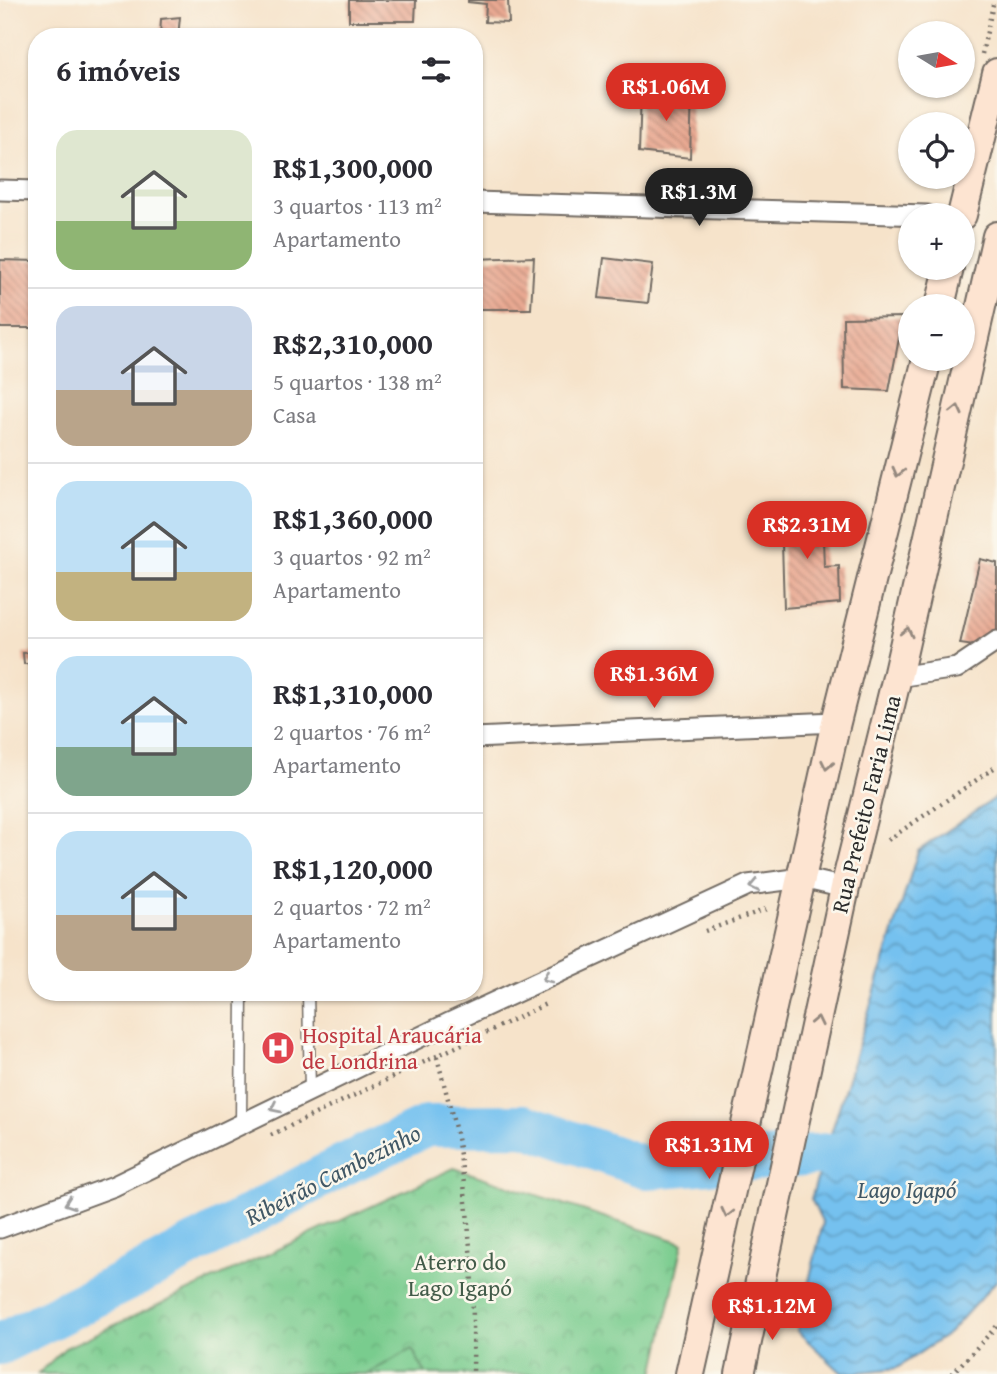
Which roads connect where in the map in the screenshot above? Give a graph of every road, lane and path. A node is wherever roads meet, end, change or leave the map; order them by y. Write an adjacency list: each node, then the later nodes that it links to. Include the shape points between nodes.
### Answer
1 (997, 73): 5 (main road)
2 (0, 190): 3 (street)
3 (28, 191)
4 (483, 202): 6 (street)
5 (965, 203)
6 (898, 214)
7 (997, 236): 10 (main road, Rua Prefeito Faria Lima, one-way to 7)
8 (924, 371): 11 (main road, Rua Prefeito Faria Lima, one-way to 11)
9 (997, 641): 10 (street, via 957,668)
10 (897, 677): 16 (main road, Rua Prefeito Faria Lima)
11 (836, 722): 12 (street); 15 (main road, Rua Prefeito Faria Lima, one-way to 15)
12 (483, 738)
13 (997, 766): 14 (path)
14 (888, 840)
15 (800, 888): 16 (street); 17 (path); 21 (street, one-way to 21, via 748,886); 26 (main road, Rua Prefeito Faria Lima, one-way to 26)
16 (845, 888): 27 (main road, Rua Prefeito Faria Lima, one-way to 16)
17 (694, 934)
18 (242, 1001): 22 (lane)
19 (308, 1001): 21 (lane)
20 (437, 1057): 25 (path, via 466,1198 474,1307)
21 (310, 1091): 22 (street, one-way to 22)
22 (241, 1124): 23 (street, one-way to 23, via 114,1186)
23 (0, 1228)
24 (997, 1326): 28 (path)
25 (473, 1374)
26 (691, 1374)
27 (740, 1374)
28 (952, 1374)

